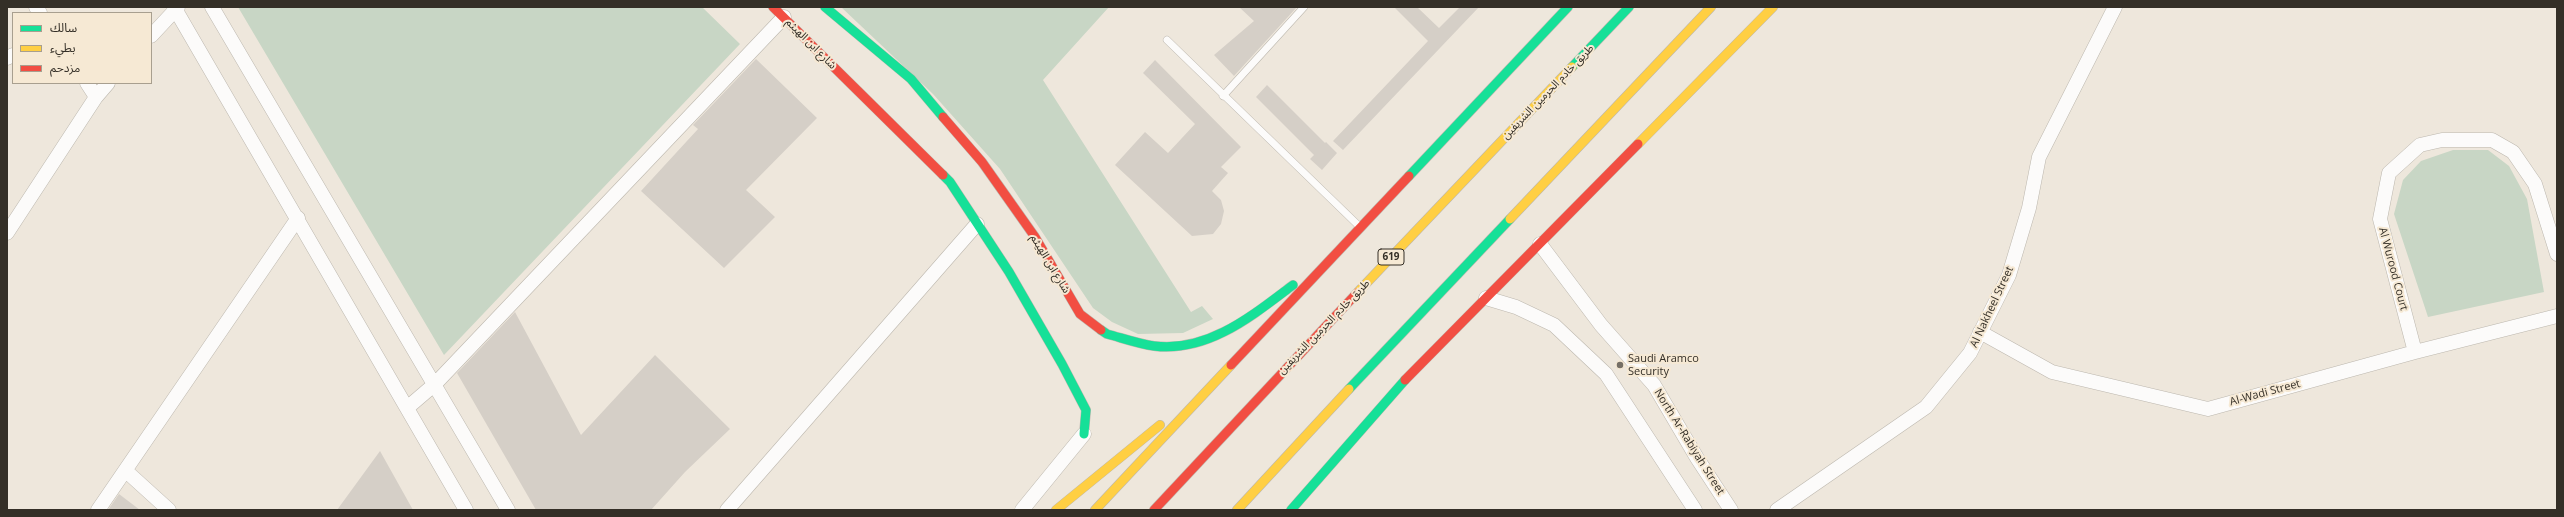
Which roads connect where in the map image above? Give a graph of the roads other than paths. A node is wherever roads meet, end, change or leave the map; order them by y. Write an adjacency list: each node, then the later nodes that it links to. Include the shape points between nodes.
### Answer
1 (212, 7): 32 (street)
2 (773, 7): 12 (main road, شارع ابن الهيثم)
3 (825, 7): 26 (main road, شارع ابن الهيثم, via 911,79 982,162 1034,237 1080,314 1107,334 1155,346 1195,344 1243,322)
4 (1304, 7): 19 (lane)
5 (1568, 7): 22 (main road)
6 (1629, 7): 44 (main road, طريق خادم الحرمين الشريفين / 619, via 1248,407)
7 (1711, 7): 15 (main road)
8 (1718, 7): 15 (main road)
9 (1773, 7): 24 (main road)
10 (2115, 7): 29 (street, Al Nakheel Street, via 2039,157 2029,208 2009,275)
11 (176, 8): 13 (street); 20 (street)
12 (784, 17): 21 (main road, شارع ابن الهيثم, via 950,182); 32 (street)
13 (152, 35)
14 (1167, 40): 19 (lane)
15 (1664, 57): 45 (main road)
16 (88, 84): 18 (street)
17 (107, 84): 18 (street)
18 (96, 96): 23 (street)
19 (1223, 96): 22 (lane)
20 (298, 218): 33 (street); 35 (street)
21 (977, 224): 34 (main road, شارع ابن الهيثم, via 1016,285 1086,410); 40 (street)
22 (1360, 227): 26 (main road)
23 (7, 233)
24 (1540, 244): 27 (main road); 48 (street, North Ar-Rabiyah Street, via 1601,325 1654,385)
25 (2557, 254): 30 (street, Al Wurood Court, via 2536,184 2514,152 2492,140 2442,140 2420,145 2389,173 2380,218)
26 (1332, 257): 31 (main road)
27 (1486, 298): 46 (main road, via 1416,368); 47 (street, via 1516,306 1554,325 1606,374)
28 (2557, 316): 30 (street, Al-Wadi Street)
29 (1980, 332): 30 (street, Al-Wadi Street, via 2052,372 2208,409); 49 (street, Al Nakheel Street, via 1970,353 1926,407)
30 (2416, 352)
31 (1223, 373): 42 (main road); 43 (main road)
32 (436, 384): 33 (street); 39 (street)
33 (407, 408): 38 (street)
34 (1084, 434): 41 (street)
35 (126, 471): 36 (street); 37 (street)
36 (98, 510)
37 (169, 510)
38 (466, 510)
39 (508, 510)
40 (727, 510)
41 (1022, 510)
42 (1056, 510)
43 (1095, 510)
44 (1154, 510)
45 (1237, 510)
46 (1291, 510)
47 (1695, 510)
48 (1731, 510)
49 (1777, 510)

